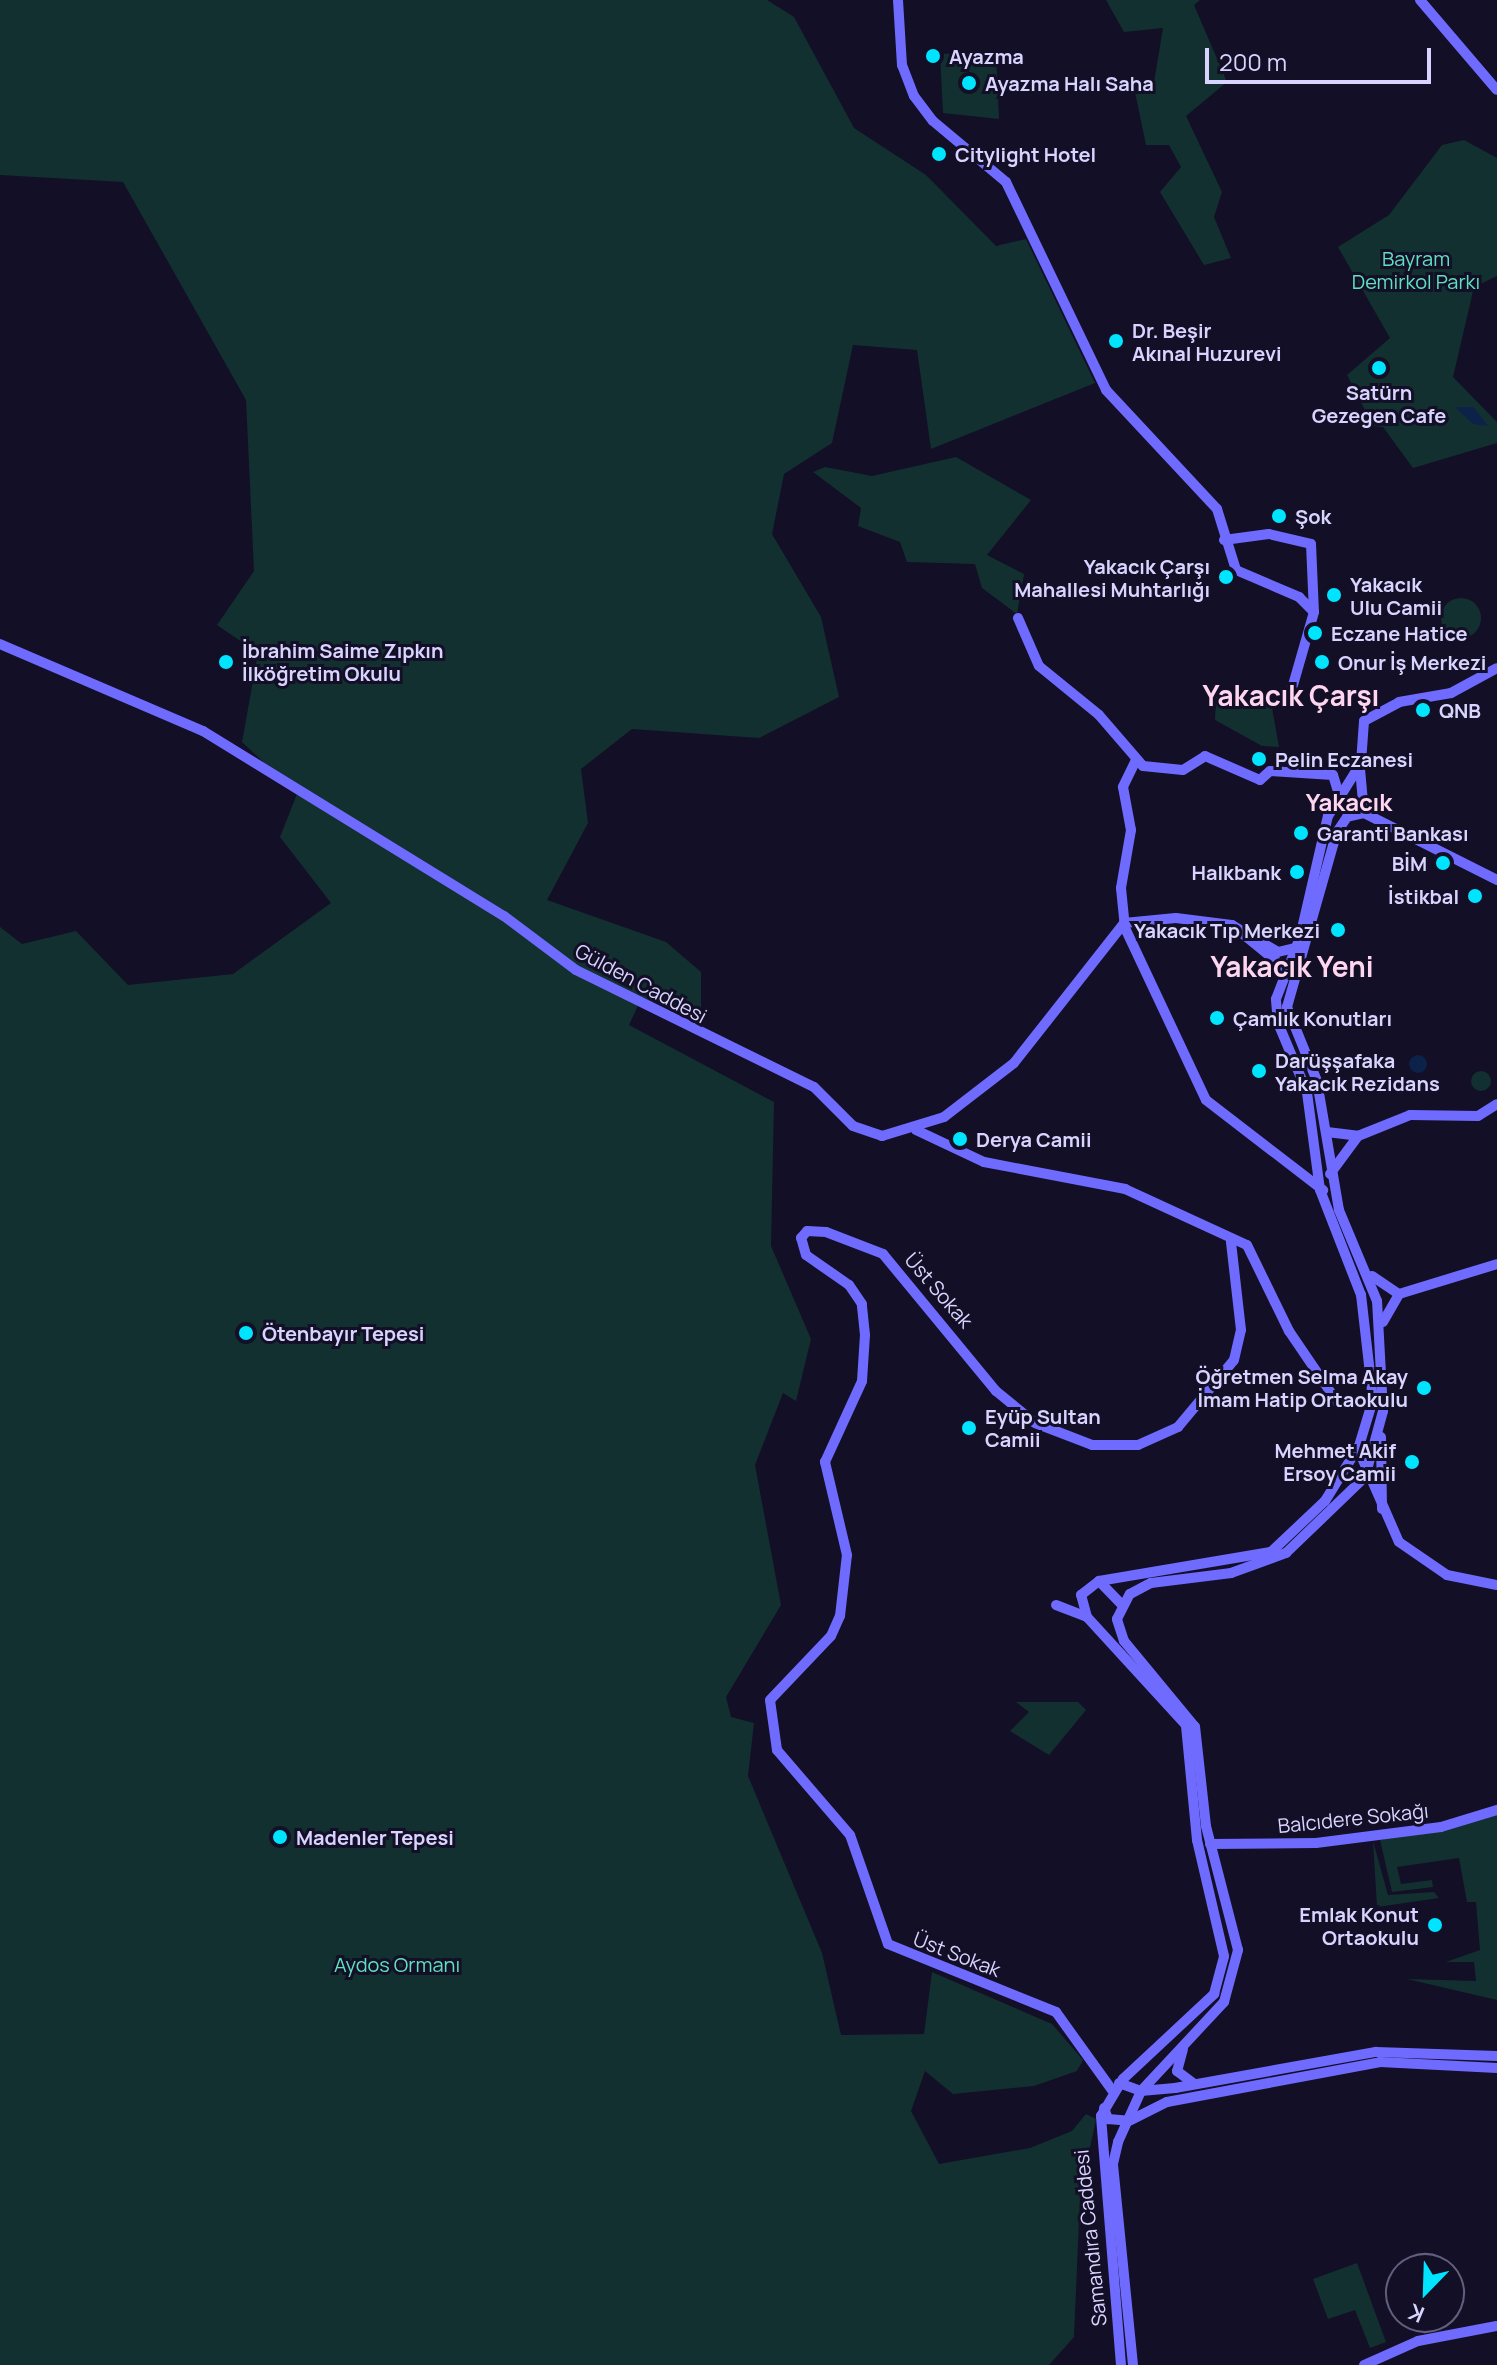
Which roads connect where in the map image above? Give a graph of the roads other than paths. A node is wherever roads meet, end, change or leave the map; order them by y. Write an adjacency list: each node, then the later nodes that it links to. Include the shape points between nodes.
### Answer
1 (898, 0): 4 (street, via 902,65 914,96 933,121 1006,182 1106,390 1208,497)
2 (1420, 0): 3 (street)
3 (1497, 90)
4 (1224, 540): 5 (street, via 1236,570 1299,597); 5 (street, via 1269,534 1311,544)
5 (1314, 612): 9 (street)
6 (1018, 618): 10 (street, via 1039,666 1097,712)
7 (0, 644): 22 (street, Gülden Caddesi, via 203,731 504,916 576,970 814,1087 853,1126 882,1136)
8 (1497, 668): 11 (street, via 1451,693 1399,702 1364,721)
9 (1289, 699)
10 (1136, 760): 12 (street, via 1158,772 1183,770 1205,756 1247,778 1276,771 1336,776); 17 (street, via 1123,787 1131,830)
11 (1361, 763): 12 (street); 13 (street, via 1357,799)
12 (1338, 803): 14 (street); 15 (street)
13 (1364, 813): 15 (street); 16 (street)
14 (1328, 818): 15 (street); 19 (street)
15 (1344, 821): 23 (street, via 1287,1007 1317,1081)
16 (1497, 880)
17 (1124, 923): 18 (street, via 1176,918); 22 (street, Gülden Caddesi, via 1014,1063); 26 (street, via 1206,1100)
18 (1232, 925): 19 (street, via 1278,952); 20 (street)
19 (1296, 948): 20 (street)
20 (1287, 970): 26 (street, via 1275,1012 1307,1092)
21 (1497, 1104): 24 (street, via 1464,1118 1410,1115)
22 (916, 1130): 27 (street, via 984,1162 1135,1192)
23 (1327, 1132): 24 (street); 25 (street)
24 (1358, 1136): 25 (street)
25 (1329, 1175): 26 (street)
26 (1326, 1189): 29 (street); 34 (street, via 1366,1324 1373,1400)
27 (1231, 1242): 32 (street, via 1256,1254 1289,1331); 52 (street, Üst Sokak, via 1241,1330 1231,1364 1178,1427 1138,1445 1092,1445 1035,1423 996,1391 883,1254 826,1232 801,1238 806,1255 849,1285 862,1304 865,1335 862,1381 825,1462 847,1555 840,1616 831,1636 770,1700 777,1750 850,1835 888,1944 1056,2012)
28 (1497, 1264): 30 (street)
29 (1370, 1274): 30 (street); 31 (street)
30 (1399, 1294): 31 (street)
31 (1380, 1332): 33 (street)
32 (1338, 1403)
33 (1383, 1411): 35 (street); 36 (street)
34 (1359, 1446): 35 (street); 37 (street)
35 (1365, 1477): 36 (street); 37 (street, via 1352,1477); 38 (street); 39 (street)
36 (1381, 1484): 39 (street)
37 (1332, 1492): 40 (street, via 1294,1536 1260,1557)
38 (1347, 1499): 39 (street, via 1372,1499); 43 (street, via 1271,1561 1151,1583)
39 (1382, 1509): 41 (street, via 1399,1542 1423,1561)
40 (1099, 1581): 42 (street); 43 (street, Samandıra Caddesi)
41 (1497, 1585)
42 (1081, 1595): 44 (street); 44 (street, Samandıra Caddesi, via 1056,1605)
43 (1120, 1610): 45 (street); 47 (street, Samandıra Caddesi, via 1124,1641 1195,1727)
44 (1087, 1617): 45 (street, Samandıra Caddesi)
45 (1099, 1625): 52 (street, Samandıra Caddesi, via 1186,1725 1197,1840 1224,1956 1214,1994)
46 (1497, 1810): 47 (street, Balcıdere Sokağı, via 1441,1827 1316,1843)
47 (1210, 1844): 48 (street, Samandıra Caddesi, via 1236,1932 1236,1975 1224,2002)
48 (1185, 2044): 51 (street, via 1177,2071); 53 (street, Samandıra Caddesi)
49 (1497, 2056): 51 (street, via 1376,2052)
50 (1497, 2068): 55 (street, via 1380,2062 1167,2102)
51 (1198, 2084): 53 (street)
52 (1116, 2087): 53 (street); 54 (street, Samandıra Caddesi)
53 (1141, 2091): 55 (street, Samandıra Caddesi)
54 (1104, 2108): 55 (street, via 1108,2119); 57 (street, Samandıra Caddesi, via 1097,2136)
55 (1129, 2121): 58 (street, Samandıra Caddesi, via 1113,2164)
56 (1497, 2326): 59 (street, via 1418,2341)
57 (1121, 2365)
58 (1133, 2365)
59 (1364, 2365)

